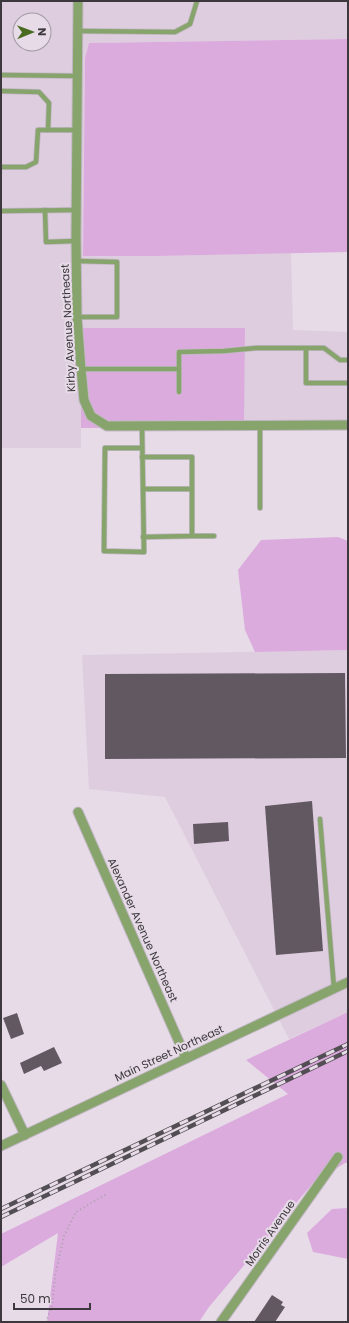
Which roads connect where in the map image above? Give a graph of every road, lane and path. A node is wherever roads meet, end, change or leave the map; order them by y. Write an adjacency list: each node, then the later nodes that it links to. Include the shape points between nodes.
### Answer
1 (78, 1): 3 (street, Kirby Avenue Northeast)
2 (197, 1): 3 (lane, via 190,24 175,32)
3 (78, 31): 5 (street, Kirby Avenue Northeast)
4 (1, 75): 5 (lane)
5 (78, 76): 8 (street, Kirby Avenue Northeast)
6 (1, 91): 7 (lane, via 39,92 49,103)
7 (48, 130): 8 (lane); 9 (lane, via 38,130 36,162 26,167)
8 (77, 130): 12 (street, Kirby Avenue Northeast)
9 (1, 167)
10 (1, 210): 11 (lane)
11 (46, 210): 12 (lane); 13 (lane, via 46,242)
12 (76, 210): 13 (street, Kirby Avenue Northeast)
13 (76, 241): 14 (street, Kirby Avenue Northeast)
14 (76, 261): 15 (street, Kirby Avenue Northeast); 15 (lane, via 117,262 118,317)
15 (78, 317): 18 (street, Kirby Avenue Northeast)
16 (306, 348): 17 (lane, via 324,348 340,360); 19 (lane, via 179,352); 20 (lane, via 306,383)
17 (348, 360)
18 (81, 369): 19 (lane); 24 (street, Kirby Avenue Northeast, via 84,400 91,416 107,426)
19 (178, 369): 21 (lane)
20 (348, 383)
21 (179, 392)
22 (260, 425): 23 (street, Kirby Avenue Northeast); 24 (street, Kirby Avenue Northeast); 29 (lane)
23 (348, 425)
24 (142, 426): 25 (lane)
25 (142, 448): 26 (lane); 32 (lane, via 104,448 104,551 144,552)
26 (142, 457): 27 (lane); 28 (lane, via 192,457)
27 (143, 489): 28 (lane); 32 (lane)
28 (192, 489): 30 (lane)
29 (260, 508)
30 (192, 536): 31 (lane); 32 (lane)
31 (214, 536)
32 (144, 537)
33 (78, 812): 37 (street, Alexander Avenue Northeast)
34 (320, 820): 36 (lane)
35 (348, 982): 36 (street, Main Street Northeast)
36 (334, 988): 37 (street, Main Street Northeast)
37 (186, 1058): 39 (street, Main Street Northeast)
38 (1, 1085): 39 (street)
39 (25, 1135): 40 (street, Main Street Northeast)
40 (1, 1146)
41 (338, 1158): 44 (street, Morris Avenue)
42 (107, 1194): 43 (path, via 76,1212 64,1236 55,1276 52,1306)
43 (46, 1322)
44 (221, 1322)

